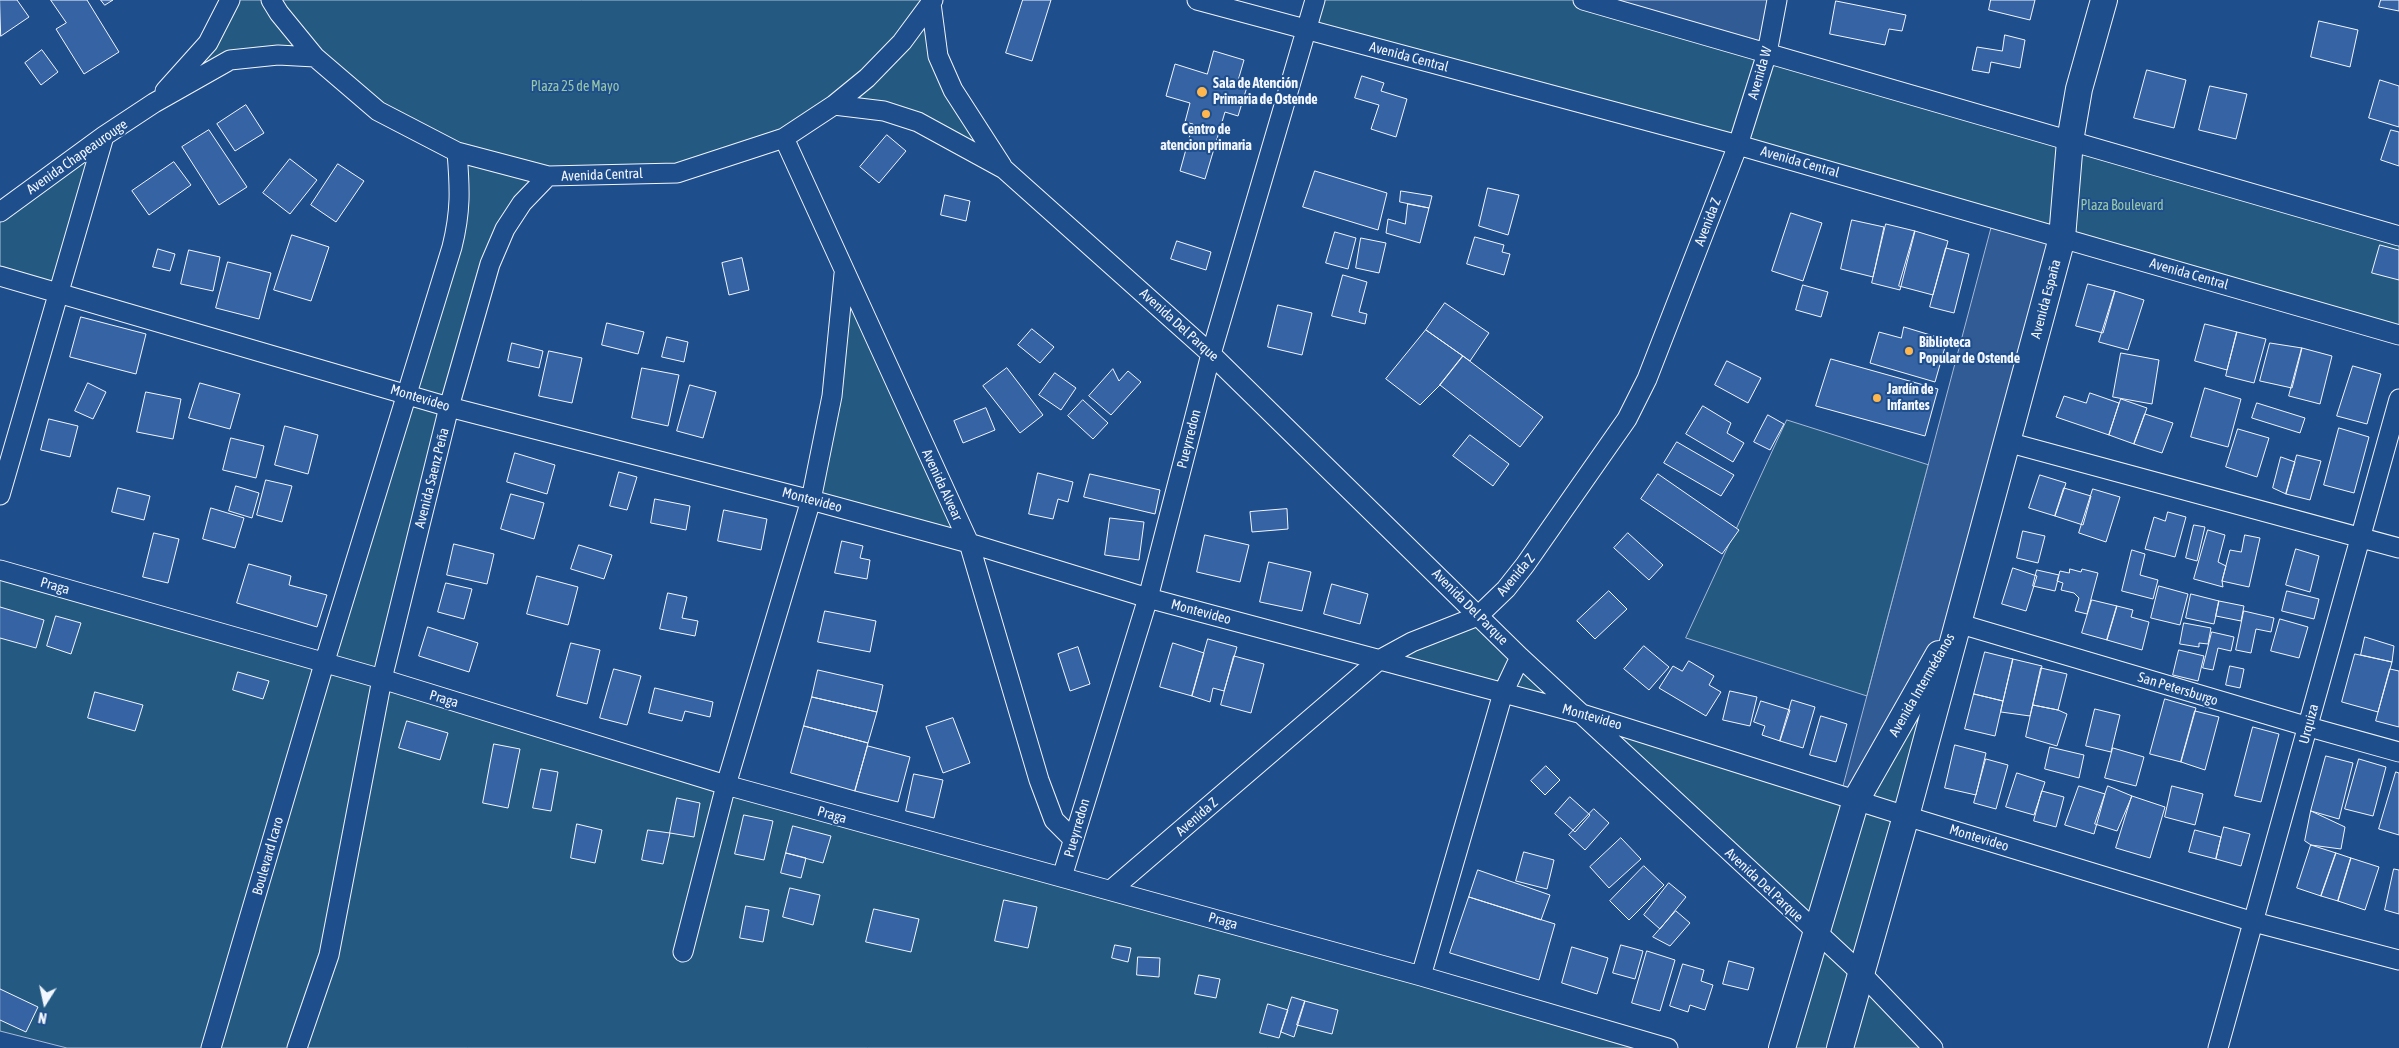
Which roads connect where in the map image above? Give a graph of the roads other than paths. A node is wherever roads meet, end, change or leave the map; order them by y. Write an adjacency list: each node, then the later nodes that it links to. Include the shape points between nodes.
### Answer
1 (230, 0): 12 (street, via 208,43)
2 (271, 0): 11 (street, Avenida Central)
3 (1198, 0): 9 (street, Avenida Central)
4 (1315, 0): 9 (street, Pueyrredon)
5 (1583, 0): 10 (street)
6 (1777, 0): 10 (street, Avenida W)
7 (2104, 0): 16 (main road, Avenida España, via 2079,89)
8 (932, 2): 13 (street, Avenida Central, via 902,42 867,78); 19 (street, Avenida Del Parque, via 938,56 953,90)
9 (1307, 29): 17 (street, Avenida Central); 28 (street, Pueyrredon)
10 (1767, 53): 16 (street); 17 (street, Avenida W)
11 (315, 57): 12 (street, via 278,55 230,60); 18 (street, Avenida Central, via 378,111)
12 (154, 103): 14 (street, Avenida Chapeaurouge)
13 (834, 105): 15 (street, Avenida Central); 19 (street, Avenida Del Parque, via 884,111 918,122)
14 (104, 136): 21 (street, Avenida Chapeaurouge); 26 (street)
15 (784, 138): 20 (street, Avenida Central, via 677,173); 24 (street, Avenida Alvear)
16 (2070, 141): 22 (street); 23 (main road, Avenida España)
17 (1738, 145): 23 (street, Avenida Central); 40 (street, Avenida Z, via 1647,379 1627,419 1526,565)
18 (457, 152): 20 (street, Avenida Central); 29 (street, via 459,218)
19 (1004, 169): 28 (street, Avenida Del Parque)
20 (548, 176): 31 (street, Avenida Saenz Peña, via 522,203 505,229 490,264)
21 (0, 212)
22 (2399, 236)
23 (2062, 238): 27 (street, Avenida Central); 32 (main road, Avenida España)
24 (844, 272): 34 (street, via 832,396); 36 (street, Avenida Alvear)
25 (0, 276): 26 (street, Montevideo)
26 (60, 295): 29 (street, Montevideo); 33 (street)
27 (2399, 335)
28 (1211, 354): 39 (street, Pueyrredon); 40 (street, Avenida Del Parque)
29 (408, 394): 31 (street, Montevideo); 44 (street)
30 (2399, 399): 35 (street, Urquiza)
31 (449, 407): 34 (street, Montevideo); 45 (street, Avenida Saenz Peña)
32 (2007, 442): 35 (street); 41 (main road, Avenida España)
33 (0, 495)
34 (811, 500): 36 (street, Montevideo); 50 (street)
35 (2360, 538): 37 (street); 48 (street, Urquiza)
36 (969, 543): 39 (street, Montevideo); 53 (street, Avenida Alvear, via 1039,780 1054,820)
37 (2399, 548)
38 (0, 570): 44 (street, Praga)
39 (1148, 598): 43 (street, Montevideo); 53 (street, Pueyrredon)
40 (1478, 616): 42 (street, Avenida Del Parque); 43 (street, Avenida Z, via 1412,642)
41 (1957, 623): 48 (street, San Petersburgo); 51 (main road, Avenida Intermédanos); 52 (main road, Avenida Intermédanos)
42 (1520, 657): 46 (street); 47 (street, Avenida Del Parque)
43 (1379, 660): 46 (street, Montevideo); 55 (street, Avenida Z)
44 (324, 664): 45 (street, Praga); 62 (street, Boulevard Icaro)
45 (382, 679): 50 (street, Praga); 63 (street, via 329,955)
46 (1503, 694): 47 (street, Montevideo); 61 (street)
47 (1579, 712): 51 (street, Montevideo); 57 (street, Avenida Del Parque)
48 (2308, 727): 49 (street, San Petersburgo); 56 (street, Urquiza)
49 (2399, 752)
50 (726, 785): 54 (street, Praga); 58 (street)
51 (1856, 800): 52 (street, Montevideo); 57 (main road, Avenida Intermédanos)
52 (1906, 816): 56 (street, Montevideo); 60 (main road, Avenida Intermédanos)
53 (1073, 839): 54 (street, Pueyrredon)
54 (1062, 877): 55 (street, Praga)
55 (1111, 890): 61 (street, Praga)
56 (2254, 922): 59 (street, Montevideo); 68 (street, Urquiza)
57 (1816, 934): 60 (street, Avenida Del Parque); 65 (main road, Avenida Intermédanos)
58 (683, 952)
59 (2399, 960)
60 (1862, 974): 66 (main road, Avenida Intermédanos); 67 (street, Avenida Del Parque)
61 (1421, 976): 64 (street, Praga)
62 (211, 1048)
63 (297, 1048)
64 (1668, 1048)
65 (1782, 1048)
66 (1840, 1048)
67 (1933, 1048)
68 (2218, 1048)

